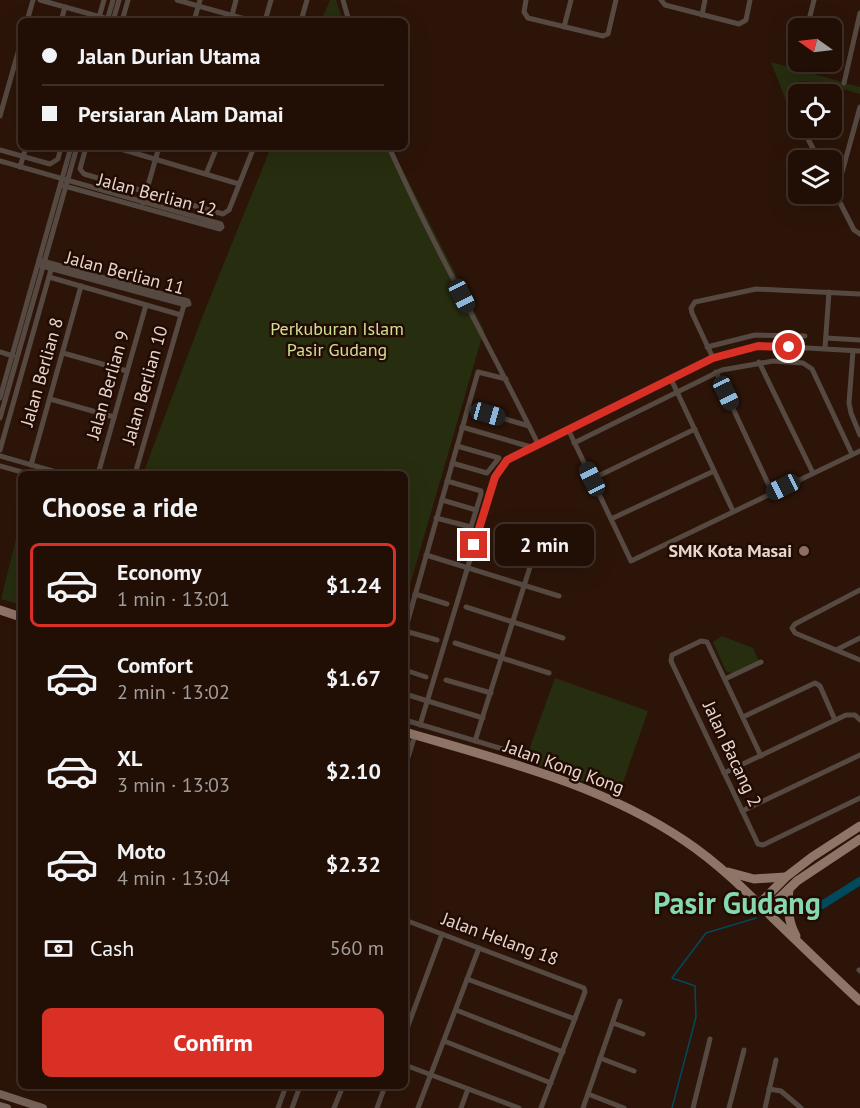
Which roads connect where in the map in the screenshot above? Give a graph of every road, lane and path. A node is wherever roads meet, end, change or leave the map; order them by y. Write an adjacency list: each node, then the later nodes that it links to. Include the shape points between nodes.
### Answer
1 (33, 0): 24 (street)
2 (40, 0): 20 (street)
3 (104, 0): 27 (street)
4 (113, 0): 28 (street)
5 (119, 0): 29 (street)
6 (128, 0): 30 (street)
7 (177, 0): 19 (street)
8 (236, 0): 22 (street)
9 (271, 0): 33 (street)
10 (307, 0): 34 (street)
11 (343, 0): 35 (street)
12 (526, 0): 37 (street, via 524,12 528,18)
13 (571, 0): 37 (street)
14 (616, 0): 37 (street, via 605,36)
15 (661, 0): 23 (street, via 665,5)
16 (705, 0): 23 (street)
17 (750, 0): 23 (street, via 742,23)
18 (814, 0): 36 (street)
19 (199, 3): 22 (street); 31 (street)
20 (65, 7): 25 (street); 26 (street)
21 (860, 13): 39 (street)
22 (232, 15): 32 (street)
23 (702, 15)
24 (28, 18)
25 (62, 18)
26 (96, 18)
27 (99, 18)
28 (109, 18)
29 (110, 18)
30 (123, 18)
31 (195, 18)
32 (242, 18)
33 (267, 18)
34 (302, 18)
35 (348, 18)
36 (810, 18)
37 (564, 27)
38 (18, 53): 41 (street)
39 (844, 83)
40 (860, 107): 58 (street)
41 (0, 116)
42 (0, 150): 53 (street)
43 (25, 150): 53 (street)
44 (60, 150): 53 (street, via 50,164)
45 (70, 150): 59 (street)
46 (76, 150): 59 (street)
47 (85, 150): 61 (street, via 82,173)
48 (125, 150): 54 (street)
49 (158, 150): 54 (street)
50 (216, 150): 57 (street)
51 (253, 150): 60 (street)
52 (390, 150): 88 (street)
53 (23, 157): 56 (street)
54 (155, 159): 57 (street); 61 (street)
55 (0, 162): 56 (street, Jalan Berlian 12)
56 (20, 167): 59 (street, Jalan Berlian 12)
57 (206, 174): 60 (street)
58 (842, 175)
59 (64, 183): 62 (street, Jalan Berlian 12); 65 (street)
60 (239, 184): 61 (street, via 224,214)
61 (146, 192): 62 (street)
62 (142, 204): 62 (street, Jalan Berlian 12, via 221,224 222,227 220,228)
63 (841, 204): 64 (street)
64 (860, 234)
65 (41, 263): 66 (street, Jalan Berlian 11); 83 (street)
66 (52, 266): 67 (street); 72 (street, Jalan Berlian 11, via 189,303)
67 (49, 277): 68 (street); 105 (street)
68 (81, 286): 71 (street); 82 (street, Jalan Berlian 8)
69 (829, 292): 70 (street); 75 (street); 77 (street, via 756,289 695,302 692,313)
70 (860, 294)
71 (146, 305): 73 (street); 86 (street, Jalan Berlian 9)
72 (184, 305): 73 (street, Jalan Berlian 10)
73 (181, 315): 115 (street, Jalan Berlian 10)
74 (805, 336): 77 (street, via 755,335)
75 (826, 338): 76 (street); 78 (street)
76 (860, 340)
77 (707, 347): 84 (street)
78 (825, 348): 79 (street); 84 (street, via 758,346)
79 (853, 351): 80 (street); 100 (street, via 849,403)
80 (860, 351)
81 (0, 352): 83 (street)
82 (63, 353): 86 (street); 92 (street, Jalan Berlian 8)
83 (14, 356): 91 (street); 95 (street)
84 (713, 358): 89 (street)
85 (759, 362): 87 (street); 107 (street, via 808,365); 117 (street)
86 (127, 371): 94 (street, Jalan Berlian 9)
87 (716, 372): 90 (street); 120 (street)
88 (506, 379): 93 (street, via 478,372); 96 (street)
89 (670, 379): 90 (street); 98 (street)
90 (676, 391): 99 (street); 101 (street)
91 (0, 398)
92 (50, 399): 94 (street); 111 (street, Jalan Berlian 8)
93 (468, 408): 96 (street); 97 (street)
94 (114, 417): 114 (street, Jalan Berlian 9)
95 (0, 418)
96 (529, 426): 102 (street)
97 (462, 427): 103 (street); 104 (street)
98 (568, 429): 101 (street); 102 (street)
99 (694, 429): 116 (street); 118 (street)
100 (860, 435)
101 (574, 443): 118 (street)
102 (538, 444): 104 (street)
103 (457, 446): 109 (street); 109 (street, via 499,458 488,473)
104 (531, 447): 128 (street, via 507,460 495,477)
105 (0, 450)
106 (860, 451): 107 (street)
107 (852, 454): 117 (street)
108 (0, 456): 111 (street)
109 (452, 463): 119 (street)
110 (0, 465): 112 (street)
111 (31, 465): 113 (street)
112 (19, 471)
113 (52, 471)
114 (99, 471)
115 (136, 471)
116 (714, 471): 123 (street); 125 (street)
117 (813, 473): 120 (street)
118 (592, 479): 125 (street)
119 (447, 481): 121 (street); 122 (street, via 481,491)
120 (772, 492): 123 (street)
121 (442, 500): 122 (street); 124 (street)
122 (476, 510): 124 (street, via 470,528)
123 (734, 511): 125 (street, via 631,561)
124 (436, 518): 126 (street)
125 (611, 519)
126 (426, 555): 128 (street); 131 (street)
127 (570, 557): 129 (street, via 537,547)
128 (467, 568): 129 (street); 155 (street)
129 (525, 585): 132 (street); 138 (street)
130 (860, 590): 144 (street, via 792,626 794,632)
131 (415, 594): 133 (street); 137 (street)
132 (559, 596)
133 (447, 604)
134 (466, 607): 138 (street)
135 (0, 610): 136 (main road)
136 (18, 616)
137 (408, 620)
138 (514, 622): 140 (street); 145 (street)
139 (408, 632): 142 (street)
140 (563, 638)
141 (860, 638): 144 (street)
142 (437, 640)
143 (455, 643): 145 (street)
144 (836, 650): 146 (street)
145 (502, 658): 149 (street); 153 (street)
146 (860, 660)
147 (761, 663): 151 (street)
148 (408, 671): 150 (street)
149 (549, 673)
150 (426, 677)
151 (725, 679): 156 (street); 167 (street, Jalan Bacang 2, via 710,646 703,640 673,654 674,667)
152 (446, 680): 153 (street)
153 (491, 693): 157 (street)
154 (408, 695): 155 (street)
155 (427, 701): 157 (street); 161 (street)
156 (743, 717): 158 (street, via 813,684 818,685); 166 (street)
157 (483, 718): 163 (street)
158 (836, 720): 159 (street, via 849,714); 166 (street)
159 (860, 720)
160 (408, 721): 161 (street)
161 (420, 725): 163 (street)
162 (410, 733): 172 (main road, Jalan Kong Kong, via 578,786 625,806 686,842)
163 (476, 741): 164 (street)
164 (520, 754)
165 (860, 754): 169 (street)
166 (761, 756): 167 (street)
167 (724, 773): 169 (street, Jalan Bacang 2)
168 (860, 798): 169 (street, Jalan Bacang 2, via 761,845)
169 (742, 811)
170 (860, 826): 173 (main road)
171 (860, 839): 174 (main road)
172 (723, 870): 173 (main road, via 754,879); 175 (main road, Jalan Kong Kong)
173 (786, 877): 175 (main road)
174 (789, 889): 176 (main road); 179 (main road, via 790,922)
175 (759, 903): 176 (main road, Jalan Kong Kong)
176 (766, 911): 179 (main road, Jalan Kong Kong)
177 (408, 921): 178 (street, Jalan Helang 18)
178 (442, 934): 180 (street, Jalan Helang 18); 187 (street)
179 (800, 944): 183 (main road, Jalan Kong Kong)
180 (479, 948): 181 (street); 185 (street, Jalan Helang 18, via 584,988)
181 (467, 979): 184 (street); 185 (street)
182 (620, 1001): 186 (street)
183 (860, 1001)
184 (456, 1010): 190 (street); 192 (street)
185 (575, 1018): 192 (street)
186 (613, 1023): 188 (street); 193 (street)
187 (408, 1026)
188 (643, 1034)
189 (710, 1039): 221 (street)
190 (444, 1041): 197 (street); 198 (street)
191 (744, 1050): 222 (street)
192 (562, 1052): 198 (street)
193 (600, 1058): 196 (street); 206 (street)
194 (776, 1060): 204 (street)
195 (408, 1066): 197 (street)
196 (634, 1071)
197 (431, 1075): 203 (street); 215 (street)
198 (551, 1083): 218 (street)
199 (285, 1089): 211 (street)
200 (299, 1089): 212 (street)
201 (342, 1089): 213 (street)
202 (384, 1089): 214 (street)
203 (468, 1089): 207 (street); 216 (street)
204 (769, 1089): 223 (street); 224 (street, via 781,1090)
205 (0, 1094): 210 (main road)
206 (588, 1094): 219 (street); 220 (street)
207 (504, 1105): 217 (street)
208 (0, 1106): 209 (main road)
209 (7, 1108)
210 (43, 1108)
211 (278, 1108)
212 (292, 1108)
213 (334, 1108)
214 (377, 1108)
215 (418, 1108)
216 (461, 1108)
217 (519, 1108)
218 (541, 1108)
219 (583, 1108)
220 (624, 1108)
221 (693, 1108)
222 (729, 1108)
223 (765, 1108)
224 (801, 1108)

